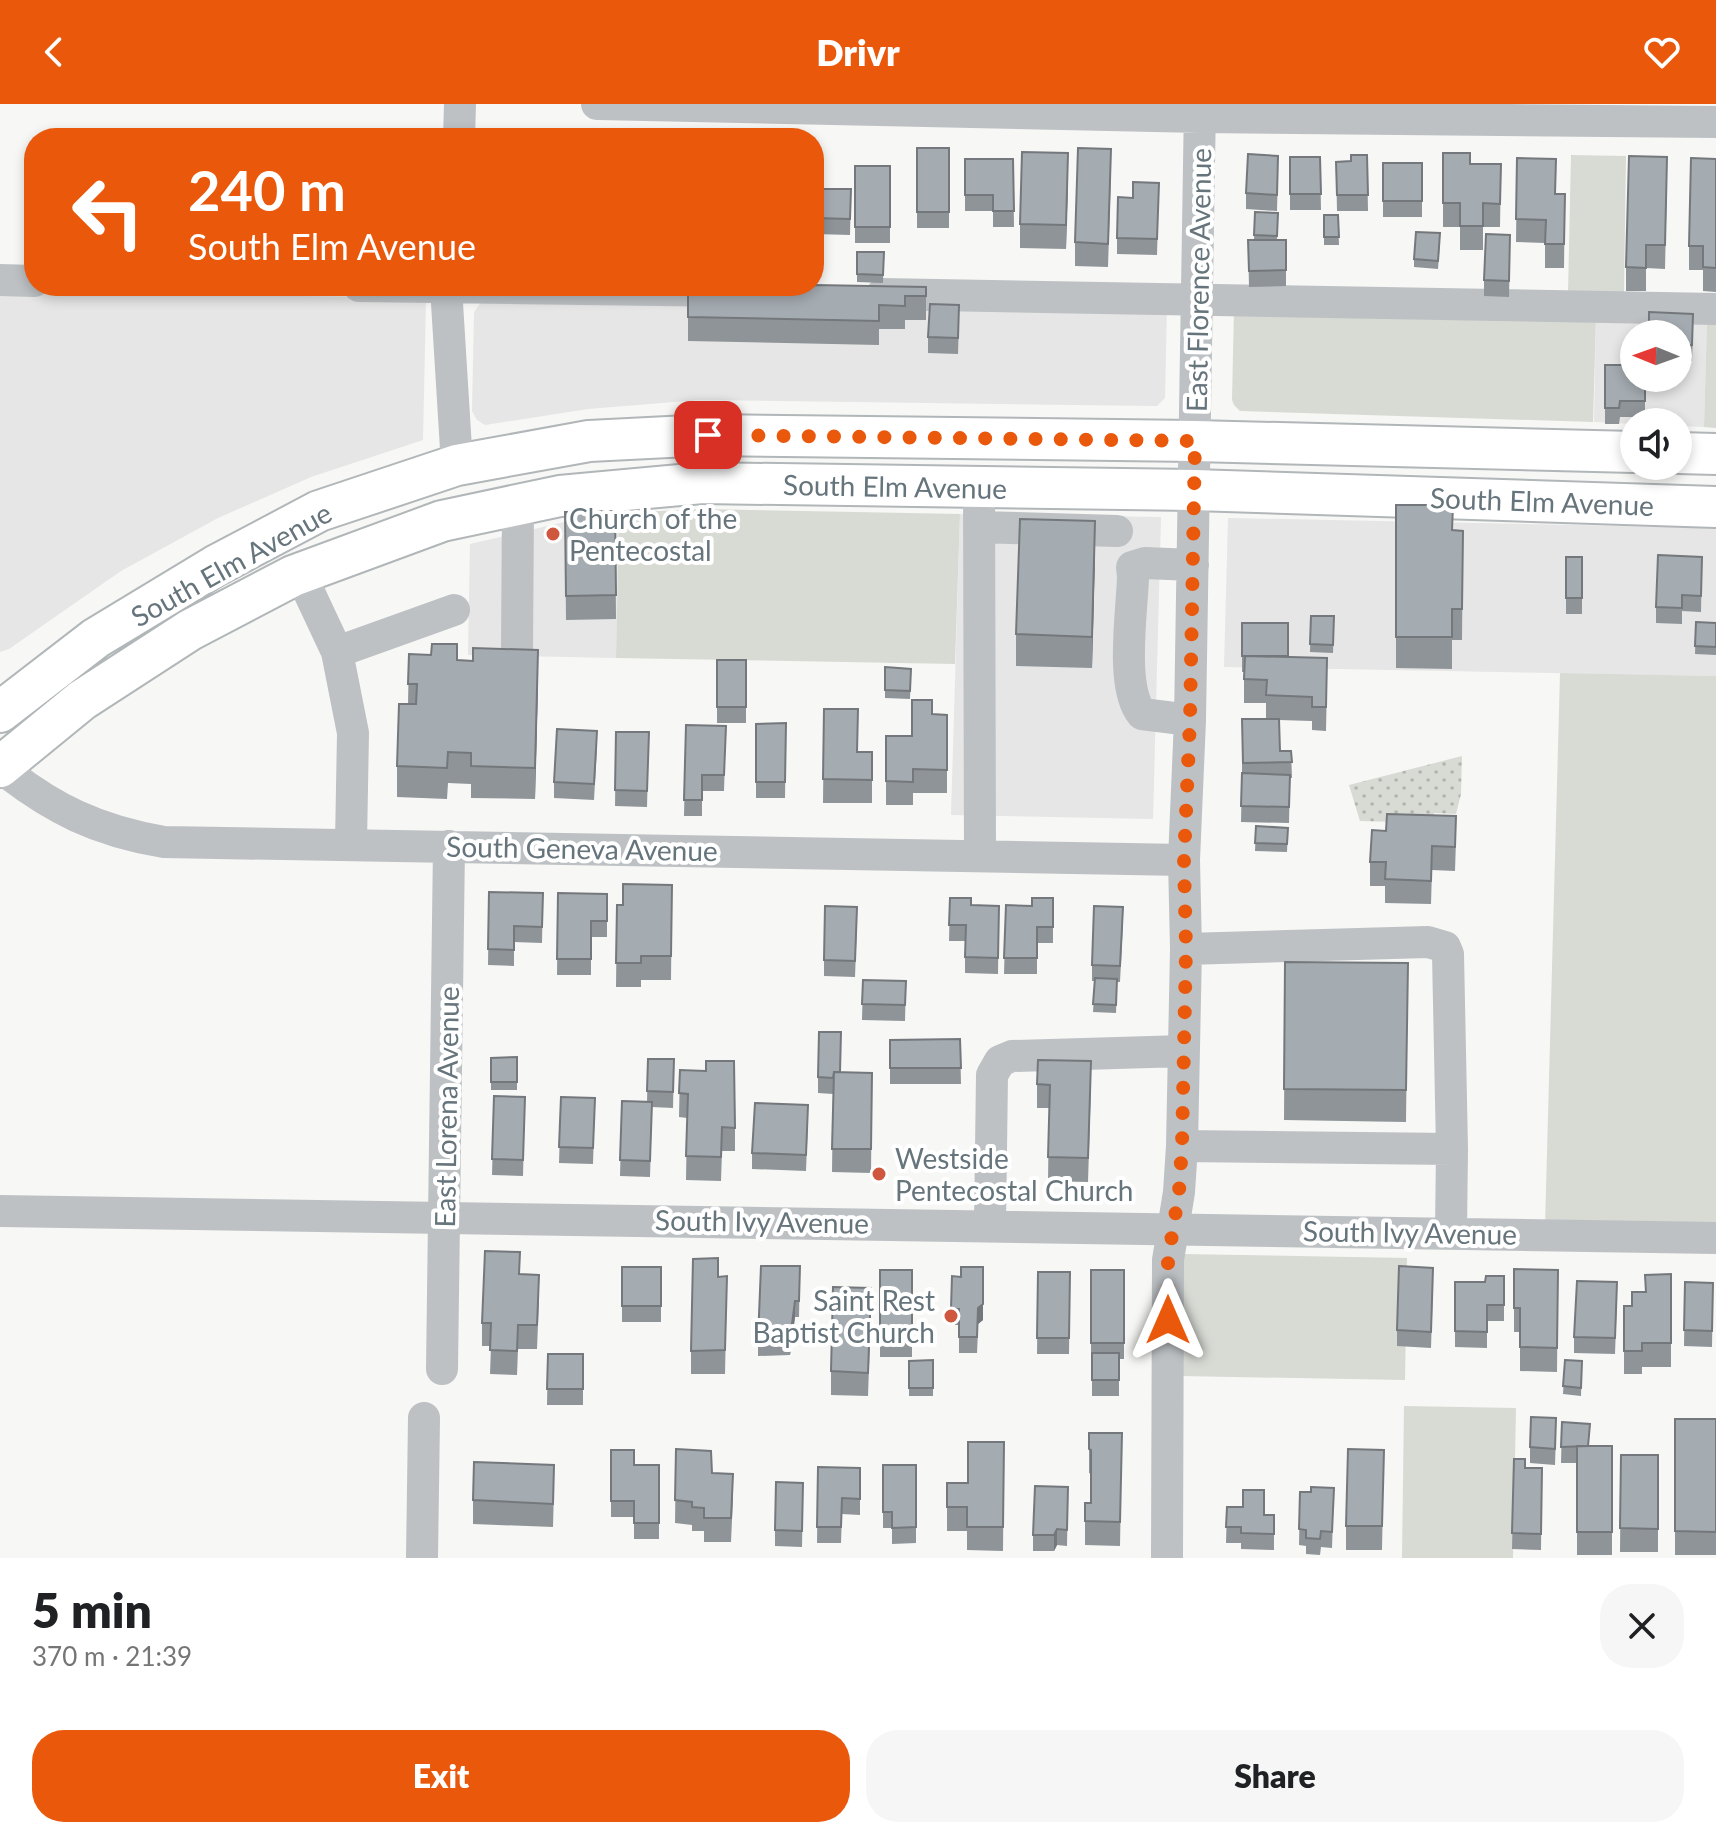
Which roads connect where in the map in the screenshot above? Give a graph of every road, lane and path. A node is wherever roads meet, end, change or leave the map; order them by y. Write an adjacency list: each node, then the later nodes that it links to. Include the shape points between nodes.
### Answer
1 (460, 104): 5 (street)
2 (597, 104): 3 (street)
3 (1200, 110): 4 (street); 10 (street, East Florence Avenue)
4 (1716, 122)
5 (459, 128)
6 (0, 280): 7 (street)
7 (24, 281)
8 (848, 293): 10 (street)
9 (447, 296): 16 (street)
10 (1197, 300): 11 (street); 12 (street, East Florence Avenue)
11 (1716, 309)
12 (1195, 441): 13 (main road, South Elm Avenue); 16 (main road, South Elm Avenue, via 708,435 589,441); 19 (street, East Florence Avenue)
13 (1620, 452)
14 (1692, 453): 15 (main road, South Elm Avenue)
15 (1716, 454)
16 (457, 465): 30 (main road, South Elm Avenue, via 319,511 215,566 96,638)
17 (979, 487): 18 (main road, South Elm Avenue); 20 (main road, South Elm Avenue, via 702,483); 22 (street)
18 (1117, 489): 19 (main road, South Elm Avenue); 23 (street)
19 (1194, 490): 21 (main road, South Elm Avenue); 24 (street, East Florence Avenue)
20 (518, 505): 26 (main road, South Elm Avenue, via 442,521); 28 (street)
21 (1716, 507)
22 (979, 527): 23 (street); 35 (street)
23 (1117, 531): 25 (street)
24 (1193, 565): 25 (street); 31 (street, East Florence Avenue)
25 (1132, 567): 31 (street, via 1129,683 1135,705 1142,714)
26 (300, 573): 29 (street); 32 (main road, South Elm Avenue, via 190,630 82,700)
27 (454, 610): 29 (street)
28 (517, 651)
29 (337, 652): 33 (street, via 353,733)
30 (0, 712)
31 (1190, 720): 36 (street, East Florence Avenue)
32 (0, 767): 33 (street, South Geneva Avenue, via 50,804 124,836 164,842)
33 (351, 843): 34 (street, South Geneva Avenue)
34 (449, 846): 35 (street, South Geneva Avenue); 42 (street, East Lorena Avenue)
35 (980, 855): 36 (street, South Geneva Avenue)
36 (1184, 860): 37 (street, East Florence Avenue)
37 (1186, 949): 38 (street, East Florence Avenue); 40 (street, via 1428,942 1445,947)
38 (1184, 1051): 39 (street, East Florence Avenue); 43 (street, via 1012,1056 1000,1061 992,1075)
39 (1182, 1146): 40 (street); 44 (street, East Florence Avenue)
40 (1452, 1149): 45 (street)
41 (0, 1211): 42 (street, South Ivy Avenue)
42 (444, 1216): 43 (street, South Ivy Avenue); 47 (street, East Lorena Avenue)
43 (990, 1225): 44 (street, South Ivy Avenue)
44 (1172, 1229): 45 (street, South Ivy Avenue); 50 (street, East Florence Avenue)
45 (1451, 1232): 46 (street, South Ivy Avenue)
46 (1716, 1238)
47 (442, 1369)
48 (424, 1418): 49 (street)
49 (422, 1558)
50 (1167, 1558)

